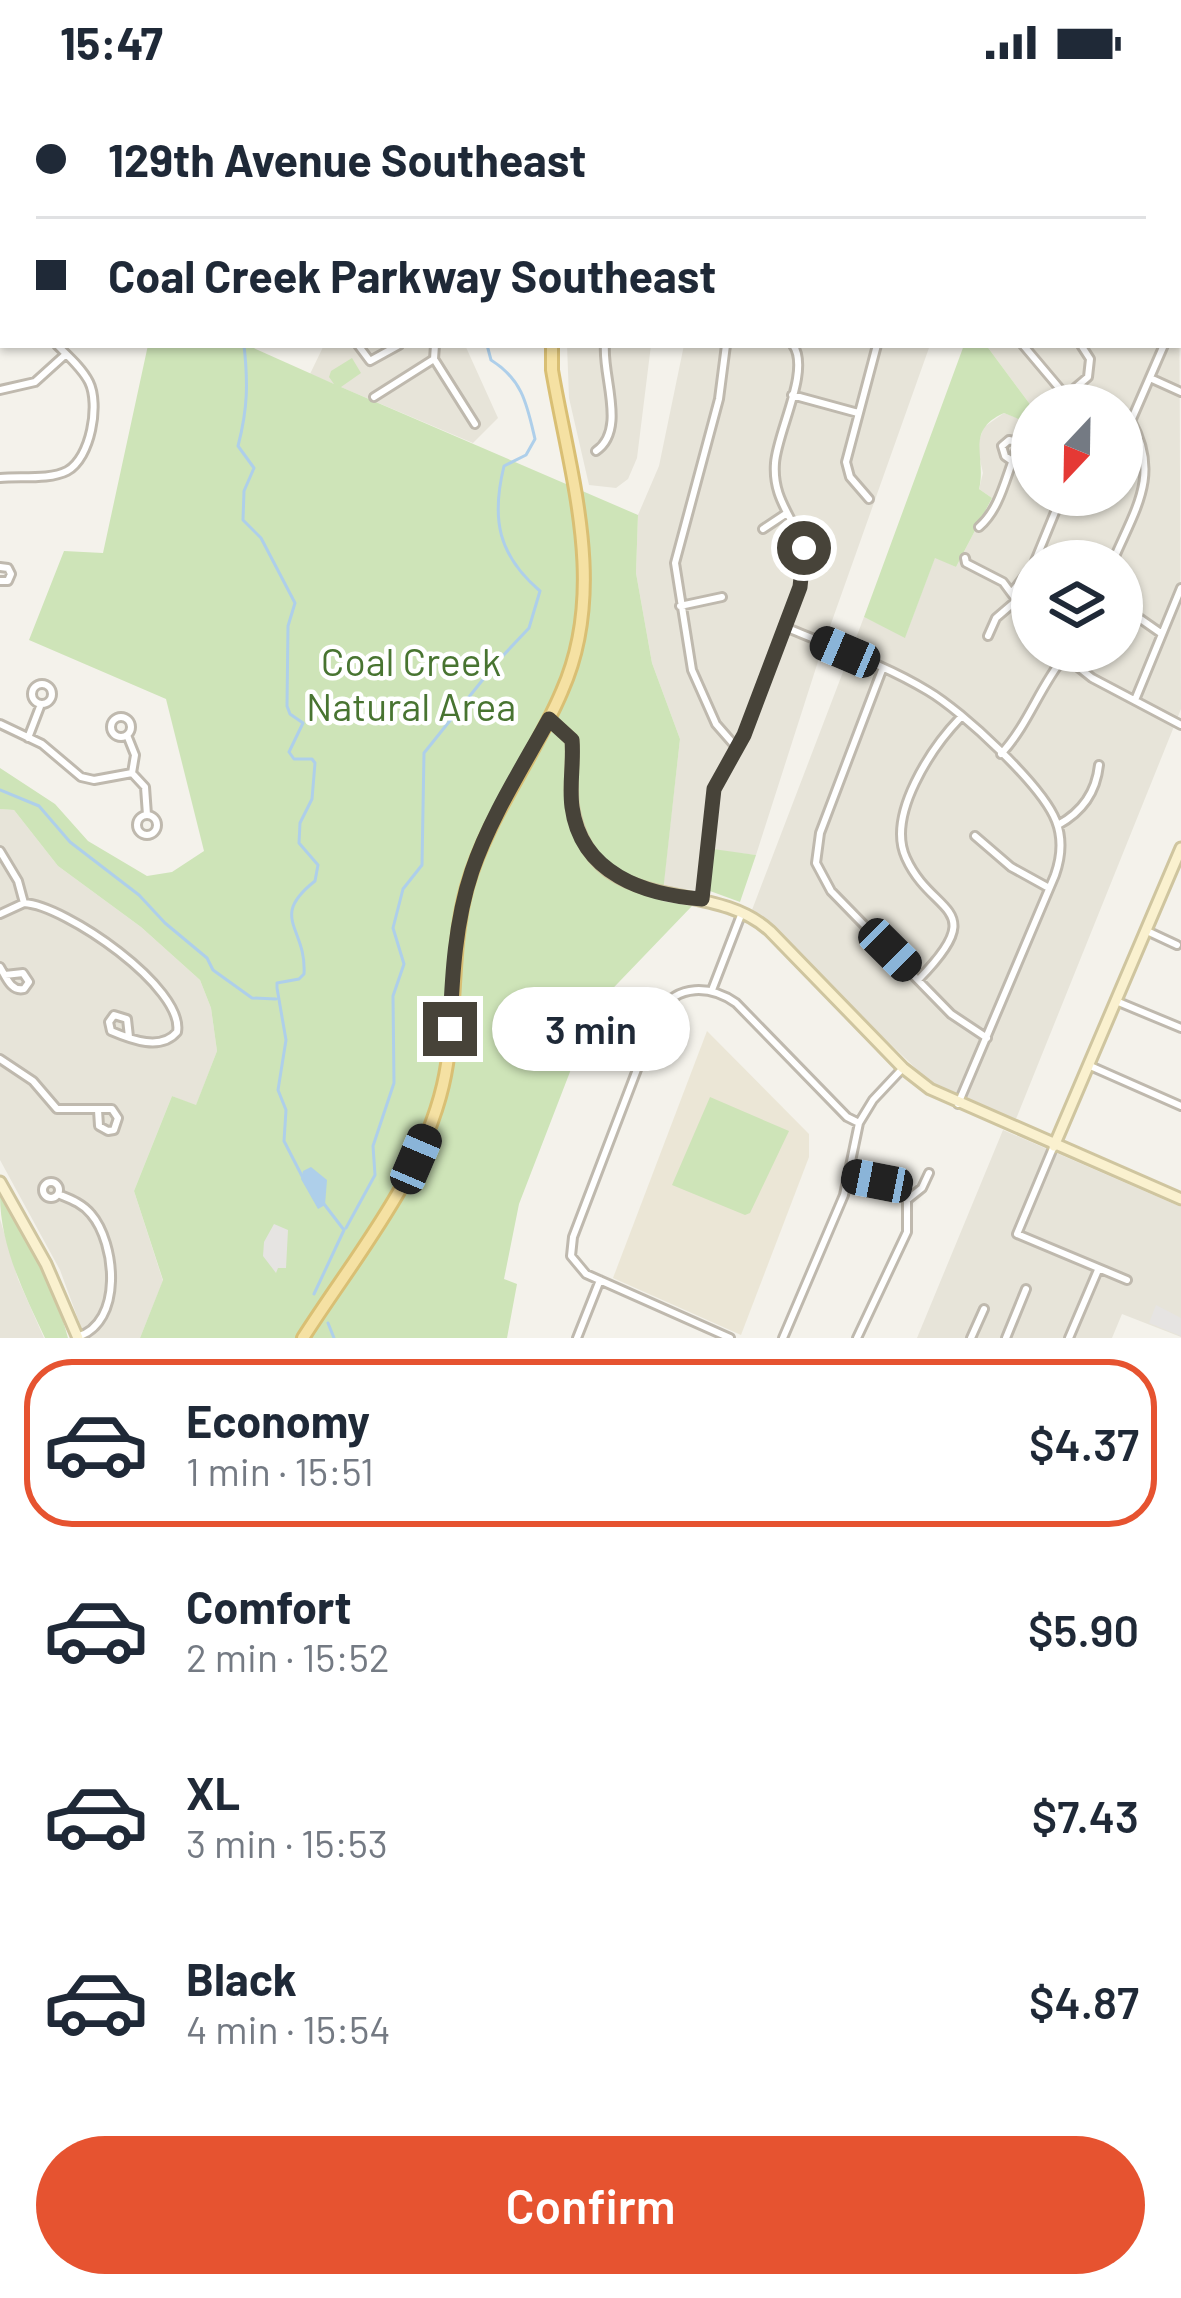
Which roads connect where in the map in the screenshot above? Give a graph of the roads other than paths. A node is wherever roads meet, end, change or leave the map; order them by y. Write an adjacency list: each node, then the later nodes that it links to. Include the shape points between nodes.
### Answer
1 (61, 348): 13 (street)
2 (360, 348): 3 (street, via 370,361)
3 (394, 348)
4 (436, 348): 14 (street)
5 (552, 348): 52 (main road, via 585,560 575,649)
6 (605, 348): 26 (street, via 612,418)
7 (726, 348): 41 (street, via 675,555)
8 (795, 348): 21 (street)
9 (876, 348): 23 (street)
10 (1026, 348): 16 (street)
11 (1083, 348): 17 (street, via 1090,371)
12 (1163, 348): 15 (street)
13 (66, 354): 18 (street, via 35,382); 28 (street, via 94,398 84,448 58,474)
14 (434, 359): 22 (street); 24 (street)
15 (1150, 378): 19 (street); 20 (street)
16 (1056, 384)
17 (1081, 384)
18 (0, 390)
19 (1181, 392)
20 (1143, 394)
21 (792, 395): 23 (street); 31 (street, via 774,470)
22 (374, 397)
23 (858, 413): 30 (street, via 846,462)
24 (475, 424)
25 (1143, 442): 29 (street)
26 (596, 451)
27 (1011, 463): 32 (street)
28 (0, 478)
29 (1143, 485)
30 (869, 500)
31 (787, 513): 33 (street); 43 (street, via 806,556)
32 (979, 527)
33 (763, 530)
34 (964, 558): 38 (street)
35 (0, 567): 36 (street, via 11,574)
36 (0, 581)
37 (1181, 588): 44 (street)
38 (1011, 591)
39 (722, 597): 41 (street)
40 (1011, 605): 45 (street)
41 (680, 606): 57 (street, via 698,686)
42 (1143, 621): 44 (street)
43 (785, 627): 46 (street); 57 (street)
44 (1162, 634): 49 (street)
45 (988, 636)
46 (883, 669): 51 (street); 73 (street, via 820,833 816,863 831,891)
47 (1050, 672): 58 (street)
48 (1084, 672): 49 (street)
49 (1136, 700): 54 (street)
50 (41, 704): 56 (street)
51 (962, 716): 58 (street); 73 (street, via 923,766 902,821 910,866 948,909 952,927 949,946)
52 (549, 719): 67 (street, via 572,740 572,809 599,862 639,888); 99 (main road, via 467,888 443,1083 427,1133)
53 (0, 724): 56 (street)
54 (1181, 725)
55 (127, 735): 60 (street, via 136,755)
56 (28, 738): 60 (street, via 88,780)
57 (737, 748): 67 (street, via 714,789)
58 (1001, 754): 62 (street)
59 (1099, 765): 62 (street, via 1090,797)
60 (132, 772): 61 (street, via 145,787)
61 (147, 815)
62 (1058, 825): 66 (street, via 1059,865)
63 (975, 836): 66 (street)
64 (1181, 848): 71 (street)
65 (0, 850): 68 (street)
66 (1049, 889): 78 (street)
67 (702, 899): 69 (street)
68 (25, 903): 70 (street); 77 (street, via 62,913 164,993 179,1019 173,1038)
69 (742, 911): 74 (street); 81 (street)
70 (0, 914)
71 (1147, 931): 72 (street); 75 (street)
72 (1177, 945)
73 (919, 979): 78 (street, via 959,1022)
74 (712, 990): 85 (street, via 736,1003); 94 (street, via 683,992 659,1012 573,1237 571,1256)
75 (1116, 1001): 76 (street); 80 (street)
76 (1181, 1028)
77 (129, 1037)
78 (987, 1037): 82 (street)
79 (0, 1059): 84 (street, via 57,1109)
80 (1088, 1065): 83 (street); 86 (street)
81 (903, 1068): 82 (street); 85 (street)
82 (958, 1105): 86 (street)
83 (1181, 1106)
84 (98, 1110)
85 (859, 1123): 88 (street)
86 (1054, 1145): 91 (street); 93 (street, via 1017,1234)
87 (929, 1173): 92 (street)
88 (850, 1176): 92 (street, via 885,1184); 102 (street)
89 (0, 1182): 98 (street)
90 (58, 1194): 98 (street, via 97,1222 111,1282 103,1319)
91 (1181, 1199)
92 (907, 1200): 103 (street, via 907,1232)
93 (1099, 1268): 95 (street); 106 (street)
94 (600, 1280): 100 (street); 101 (street)
95 (1127, 1280)
96 (1026, 1289): 105 (street)
97 (984, 1309): 104 (street)
98 (77, 1338)
99 (303, 1338)
100 (577, 1338)
101 (730, 1338)
102 (783, 1338)
103 (857, 1338)
104 (971, 1338)
105 (1006, 1338)
106 (1069, 1338)

